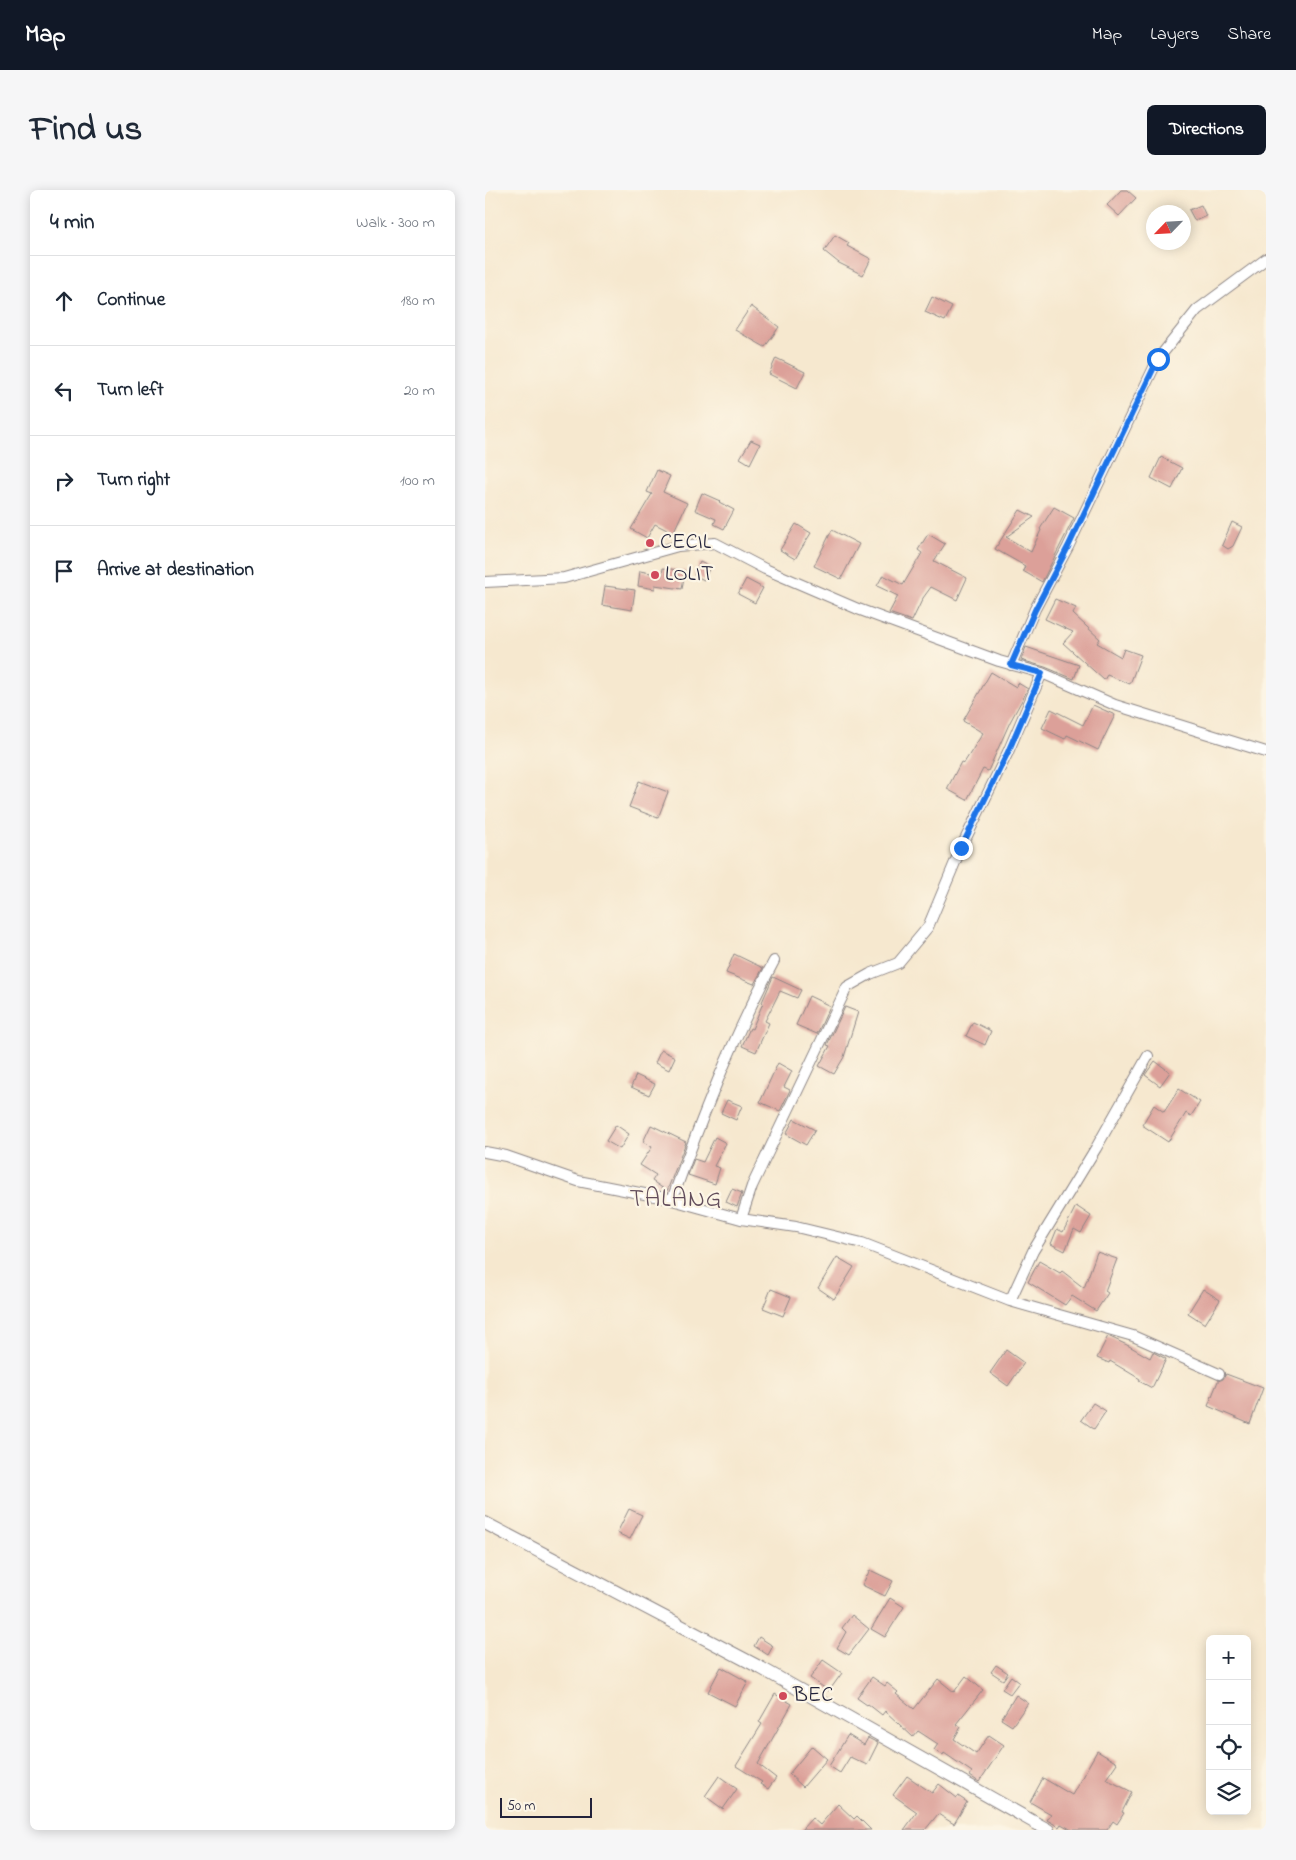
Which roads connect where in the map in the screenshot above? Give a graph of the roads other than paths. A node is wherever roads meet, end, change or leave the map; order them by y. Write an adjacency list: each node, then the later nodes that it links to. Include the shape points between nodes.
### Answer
1 (1266, 259): 3 (street, via 1197,310 1158,359)
2 (485, 582): 3 (street, via 564,578 678,546 715,542 765,569 858,609)
3 (1011, 665): 4 (street)
4 (1042, 673): 5 (street, via 1115,705); 10 (street, via 928,927 898,963 847,987 751,1186)
5 (1266, 752)
6 (774, 961): 9 (street, via 697,1131)
7 (1148, 1056): 11 (street, via 1033,1252)
8 (485, 1152): 9 (street, via 579,1181)
9 (672, 1200): 10 (street)
10 (741, 1219): 11 (street, via 796,1227 862,1243)
11 (1010, 1301): 12 (street, via 1133,1336)
12 (1219, 1374)
13 (485, 1523): 14 (street, via 761,1668)
14 (1048, 1830)

